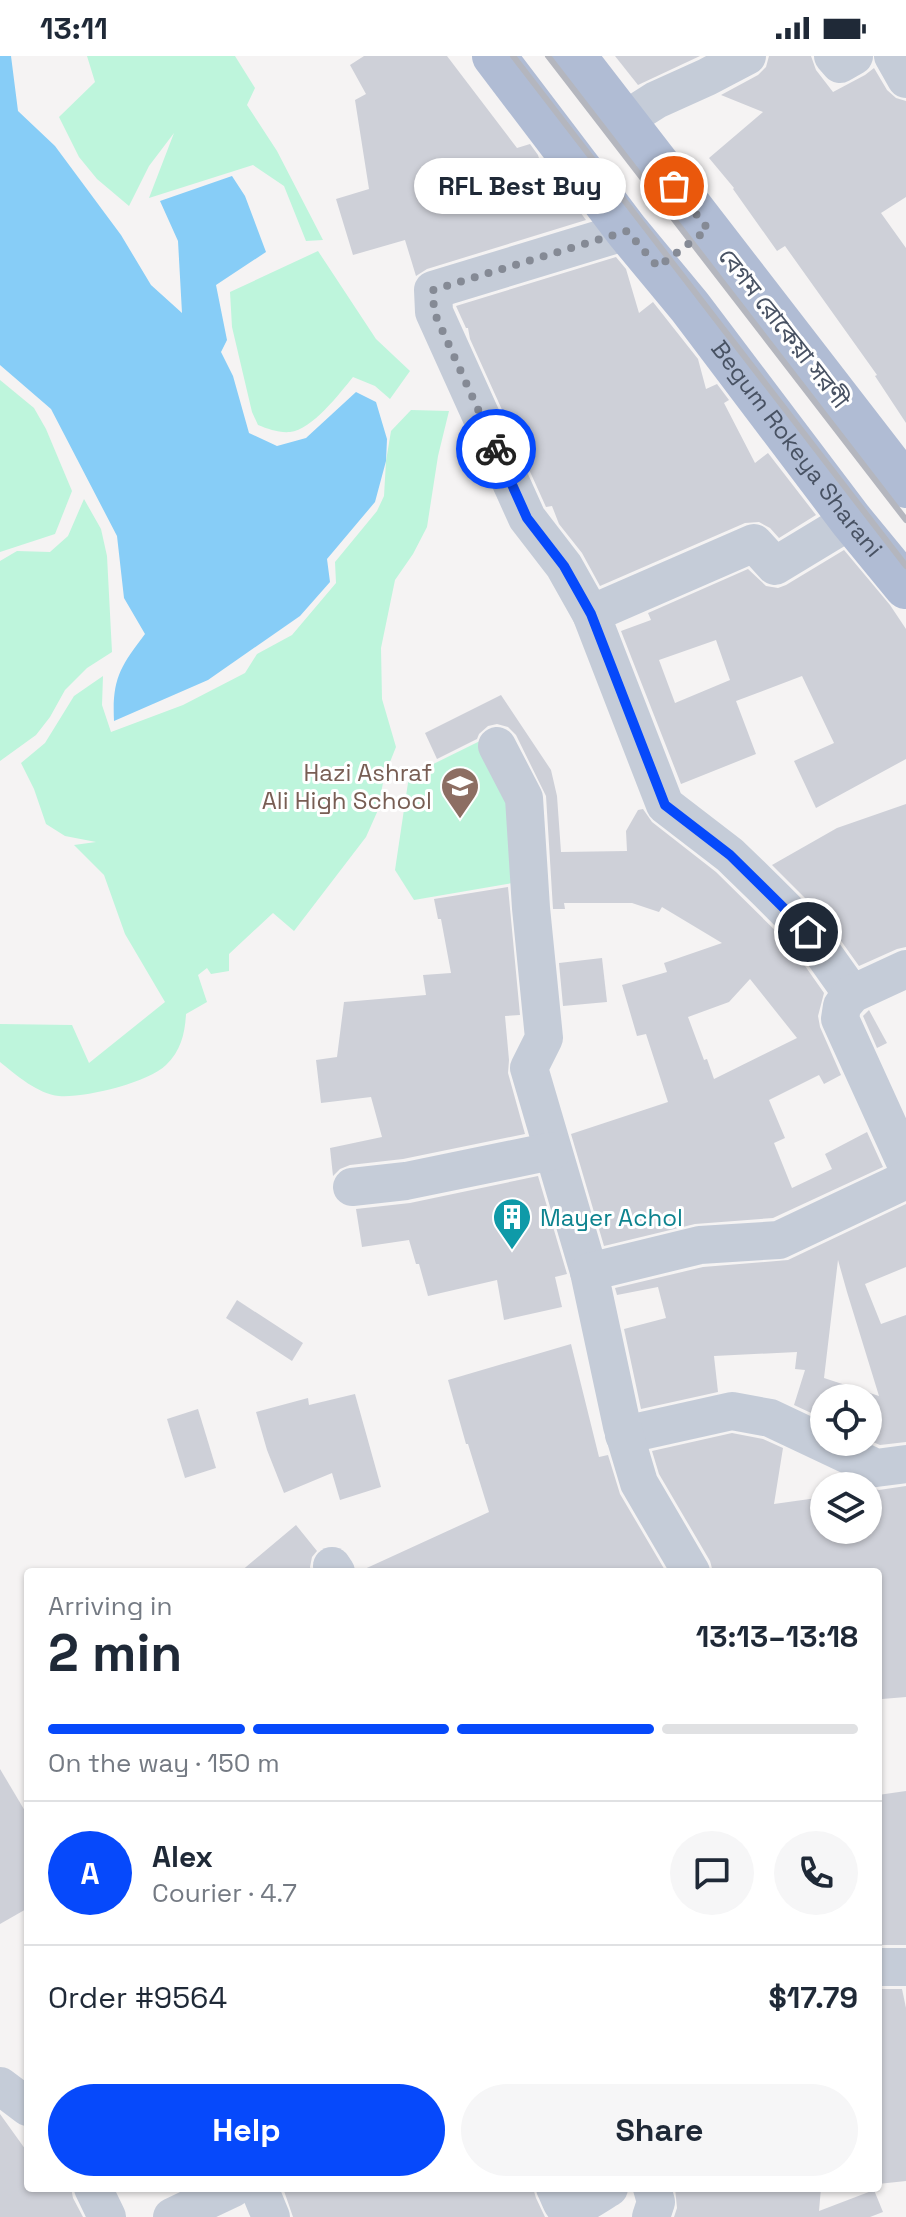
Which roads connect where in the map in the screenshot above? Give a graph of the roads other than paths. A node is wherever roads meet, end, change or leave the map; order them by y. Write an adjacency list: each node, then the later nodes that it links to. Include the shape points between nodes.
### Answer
1 (494, 56): 10 (main road)
2 (574, 56): 8 (main road, বেগম রোকেয়া সরণী)
3 (747, 56): 8 (street)
4 (833, 56): 5 (street, via 840,64)
5 (854, 56)
6 (893, 56): 7 (street)
7 (906, 79)
8 (623, 121): 9 (main road, বেগম রোকেয়া সরণী)
9 (708, 229): 11 (main road); 12 (main road, বেগম রোকেয়া সরণী)
10 (627, 231): 11 (main road); 15 (street, via 433,290 434,312 527,518 564,566)
11 (658, 267): 13 (main road, Begum Rokeya Sharani)
12 (906, 486)
13 (851, 520): 14 (main road, Begum Rokeya Sharani); 15 (street, via 775,566 754,543)
14 (906, 587)
15 (591, 614): 18 (street, via 665,805 730,855 808,932)
16 (497, 746): 19 (street, via 524,798 544,1038 529,1068)
17 (906, 969): 18 (street)
18 (852, 994): 20 (street, via 840,1019)
19 (552, 1151): 22 (street); 23 (street)
20 (906, 1164)
21 (906, 1180): 23 (street, via 779,1240 700,1245)
22 (352, 1187)
23 (589, 1272): 24 (street)
24 (624, 1435): 25 (street, via 732,1411 770,1418 876,1468); 26 (street, via 639,1483)
25 (906, 1464)
26 (689, 1568)
27 (882, 1967): 28 (street)
28 (906, 1967)
29 (0, 2086): 30 (street)
30 (24, 2104)
31 (95, 2192): 37 (street)
32 (225, 2192): 38 (street)
33 (261, 2192): 39 (street)
34 (557, 2192): 35 (street, via 567,2209)
35 (602, 2192)
36 (653, 2192): 40 (street)
37 (107, 2217)
38 (172, 2217)
39 (271, 2217)
40 (651, 2217)

